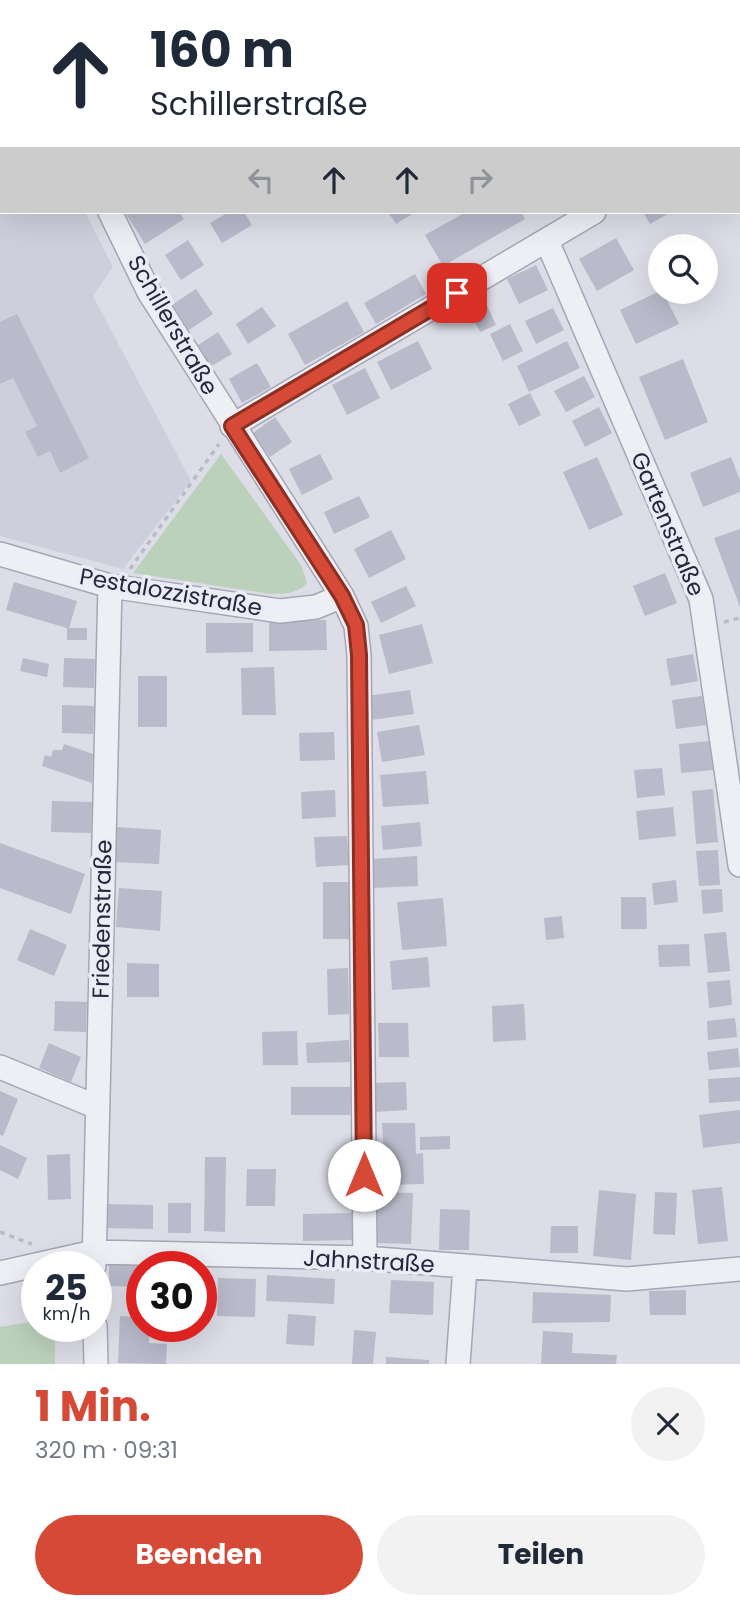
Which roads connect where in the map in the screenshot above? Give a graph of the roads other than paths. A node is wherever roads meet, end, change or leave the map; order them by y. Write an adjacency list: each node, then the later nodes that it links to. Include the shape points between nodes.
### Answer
1 (111, 214): 4 (street, Schillerstraße, via 149,292)
2 (591, 214): 3 (street)
3 (547, 241): 4 (street); 8 (street, Gartenstraße, via 701,599)
4 (232, 426): 7 (street, Schillerstraße)
5 (0, 554): 6 (street, Pestalozzistraße)
6 (113, 587): 7 (street, Pestalozzistraße, via 280,611 316,607); 10 (street, Friedenstraße)
7 (342, 596): 12 (street, Schillerstraße, via 356,625 359,655)
8 (740, 865)
9 (0, 1067): 10 (street)
10 (97, 1107): 11 (street, Friedenstraße)
11 (94, 1251)
12 (365, 1258): 13 (street, Jahnstraße); 14 (street, Jahnstraße)
13 (112, 1259)
14 (465, 1267): 15 (street, Jahnstraße, via 627,1279); 20 (street)
15 (740, 1269)
16 (21, 1270): 17 (street, Jahnstraße)
17 (0, 1273)
18 (95, 1342): 19 (street)
19 (96, 1364)
20 (458, 1364)

